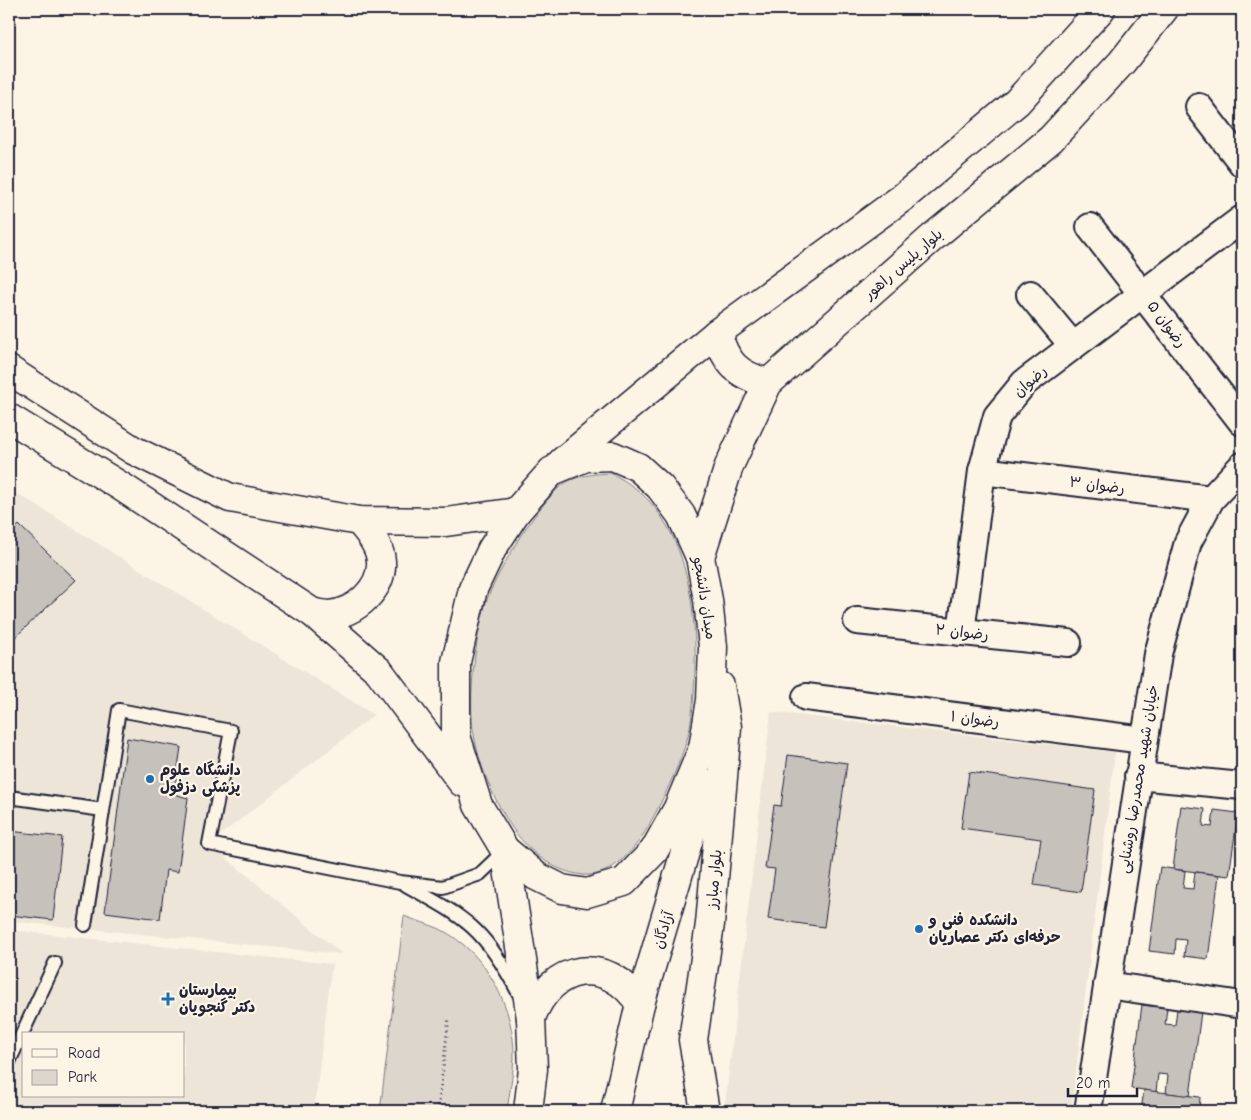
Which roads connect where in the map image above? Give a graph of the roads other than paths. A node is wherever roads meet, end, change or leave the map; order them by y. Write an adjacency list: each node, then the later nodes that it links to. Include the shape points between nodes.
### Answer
1 (1101, 9): 9 (main road, via 1018,102 902,198)
2 (1164, 9): 12 (main road, بلوار پلیس راهور, via 1122,62 1051,138)
3 (1199, 107): 4 (street)
4 (1242, 163)
5 (1242, 219): 7 (street, رضوان)
6 (1090, 227): 7 (street, رضوان ۵)
7 (1144, 293): 10 (street, رضوان); 14 (street, رضوان ۵)
8 (1030, 294): 10 (street)
9 (717, 332): 12 (main road, via 723,351 734,367 750,378); 17 (main road)
10 (1073, 346): 16 (street, رضوان, via 1024,383 997,416)
11 (9, 370): 20 (main road, via 134,450 230,498)
12 (768, 383): 21 (main road, بلوار پلیس راهور, via 729,466)
13 (9, 418): 22 (main road, via 122,487)
14 (1242, 422)
15 (1242, 466): 18 (street, خیابان شهید محمدرضا روشنایی)
16 (982, 470): 18 (street, رضوان ۳); 24 (street, رضوان)
17 (552, 471): 19 (main road, میدان دانشجو); 21 (main road, میدان دانشجو, via 586,457 613,456 638,467 660,487 681,515)
18 (1211, 499): 28 (street, خیابان شهید محمدرضا روشنایی, via 1188,542 1178,576 1158,654)
19 (516, 512): 20 (main road, via 446,522); 33 (main road, میدان دانشجو, via 492,549 473,589 456,662 456,736)
20 (359, 521): 22 (main road, via 377,546 381,561 379,578 368,596 353,608 330,615)
21 (700, 557): 26 (main road, میدان دانشجو)
22 (313, 613): 33 (main road, via 379,671)
23 (857, 621): 24 (street, رضوان ۲)
24 (961, 632): 25 (street, رضوان ۲)
25 (1068, 643)
26 (713, 647): 29 (main road, میدان دانشجو, via 711,700); 48 (main road, بلوار مبارز, via 727,727 710,924 692,1040)
27 (806, 697): 28 (street, رضوان ۱)
28 (1144, 740): 30 (street, خیابان شهید محمدرضا روشنایی)
29 (703, 748): 35 (main road, میدان دانشجو, via 678,808 654,851 624,882 587,893 562,889 536,876); 40 (main road, آزادگان, via 698,808)
30 (1138, 776): 31 (street); 39 (street, خیابان شهید محمدرضا روشنایی)
31 (1242, 786)
32 (9, 797): 34 (lane)
33 (478, 805): 35 (main road, میدان دانشجو)
34 (103, 810): 36 (lane, via 119,710 231,731 209,844); 37 (lane)
35 (505, 850): 36 (lane, via 480,874 443,888); 42 (main road)
36 (400, 882): 42 (lane, via 473,928 507,972)
37 (85, 925)
38 (54, 964): 43 (lane)
39 (1107, 985): 41 (street); 49 (street, خیابان شهید محمدرضا روشنایی)
40 (640, 1004): 42 (main road, via 630,988 616,977 581,971 563,976 548,986 537,1001); 47 (main road, آزادگان)
41 (1242, 1005)
42 (531, 1018): 46 (main road, via 533,1069)
43 (23, 1032)
44 (22, 1034): 45 (lane)
45 (9, 1062)
46 (528, 1111)
47 (615, 1111)
48 (705, 1111)
49 (1088, 1111)

